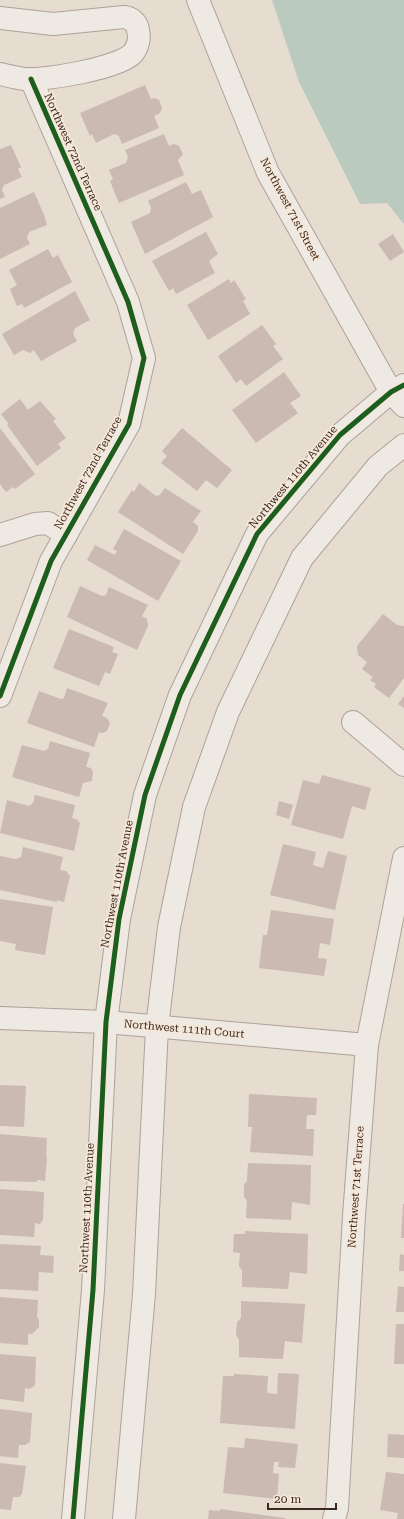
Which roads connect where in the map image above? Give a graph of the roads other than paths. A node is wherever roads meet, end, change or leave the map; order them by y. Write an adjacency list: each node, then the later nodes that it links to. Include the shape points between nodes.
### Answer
1 (198, 0): 5 (street, Northwest 71st Street, via 268,173)
2 (0, 18): 4 (street, via 53,24 124,17 131,18 138,26 137,46 132,54 124,59 82,72)
3 (0, 74): 4 (street)
4 (31, 79): 8 (street, Northwest 72nd Terrace, via 128,302 144,358 129,424)
5 (400, 394): 14 (street, Northwest 110th Avenue, via 340,435 257,534 180,695 145,794 119,919)
6 (404, 445): 15 (street, via 378,466 302,558 228,712 194,807 169,927)
7 (0, 535): 8 (street, via 35,524 48,523)
8 (66, 535): 9 (street, Northwest 72nd Terrace, via 51,561)
9 (0, 696)
10 (353, 722): 11 (street)
11 (404, 765)
12 (404, 858): 16 (street, Northwest 71st Terrace)
13 (0, 1018): 14 (street, Northwest 111th Court)
14 (106, 1022): 15 (street, Northwest 111th Court); 17 (street, Northwest 110th Avenue, via 94,1290)
15 (157, 1027): 16 (street, Northwest 111th Court); 18 (street, via 144,1294)
16 (367, 1045): 19 (street, Northwest 71st Terrace, via 337,1508)
17 (73, 1519)
18 (124, 1519)
19 (334, 1519)

